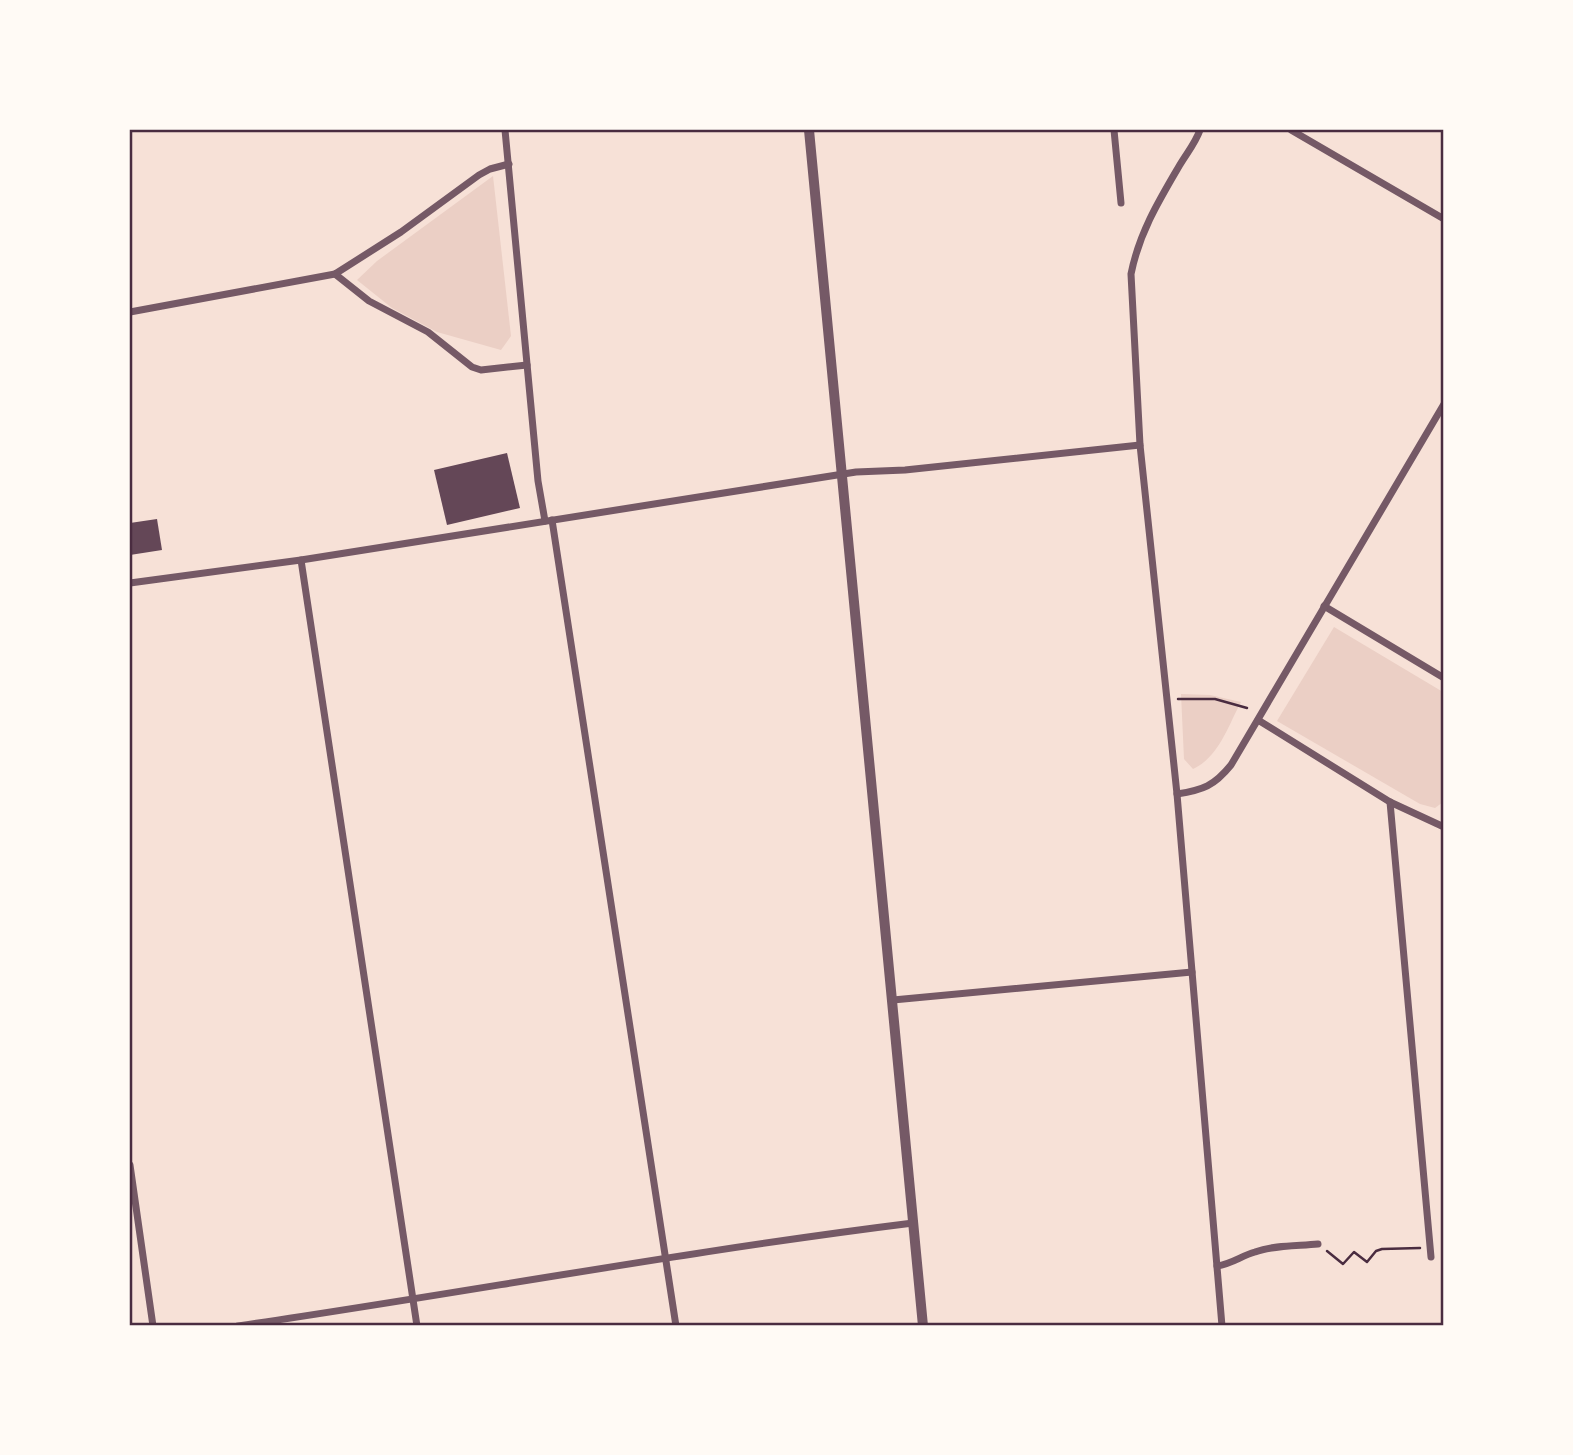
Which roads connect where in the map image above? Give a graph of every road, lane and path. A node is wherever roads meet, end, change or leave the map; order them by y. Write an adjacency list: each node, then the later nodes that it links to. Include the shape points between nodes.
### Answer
1 (505, 130): 6 (street)
2 (809, 130): 14 (street)
3 (1114, 130): 7 (street)
4 (1200, 130): 13 (street, via 1136,248 1131,285)
5 (1291, 130): 8 (street)
6 (509, 164): 9 (street, via 479,175); 11 (street)
7 (1121, 203)
8 (1444, 219)
9 (335, 274): 10 (street); 11 (street, via 369,301 428,332 472,367)
10 (130, 312)
11 (527, 365): 15 (street, via 538,481)
12 (1444, 404): 18 (street)
13 (1140, 445): 14 (street); 20 (street)
14 (843, 474): 15 (street); 27 (street)
15 (549, 521): 16 (street); 33 (street)
16 (301, 560): 17 (street); 35 (street)
17 (130, 583)
18 (1324, 606): 19 (street); 22 (street)
19 (1444, 678)
20 (1167, 699): 21 (path, via 1215,699); 23 (street)
21 (1247, 708)
22 (1258, 720): 23 (street, via 1222,776 1205,788); 24 (street)
23 (1177, 794): 26 (street)
24 (1390, 802): 25 (street); 31 (street)
25 (1444, 827)
26 (1192, 972): 27 (street); 34 (street)
27 (892, 1000): 29 (street)
28 (130, 1165): 36 (street)
29 (913, 1223): 33 (street); 40 (street)
30 (1319, 1247): 31 (path, via 1343,1264 1354,1252 1367,1262 1382,1249); 34 (street, via 1267,1248)
31 (1430, 1247): 32 (street)
32 (1431, 1257)
33 (666, 1259): 35 (street); 39 (street)
34 (1217, 1266): 41 (street)
35 (413, 1300): 37 (street); 38 (street)
36 (153, 1325)
37 (238, 1325)
38 (417, 1325)
39 (676, 1325)
40 (923, 1325)
41 (1222, 1325)

